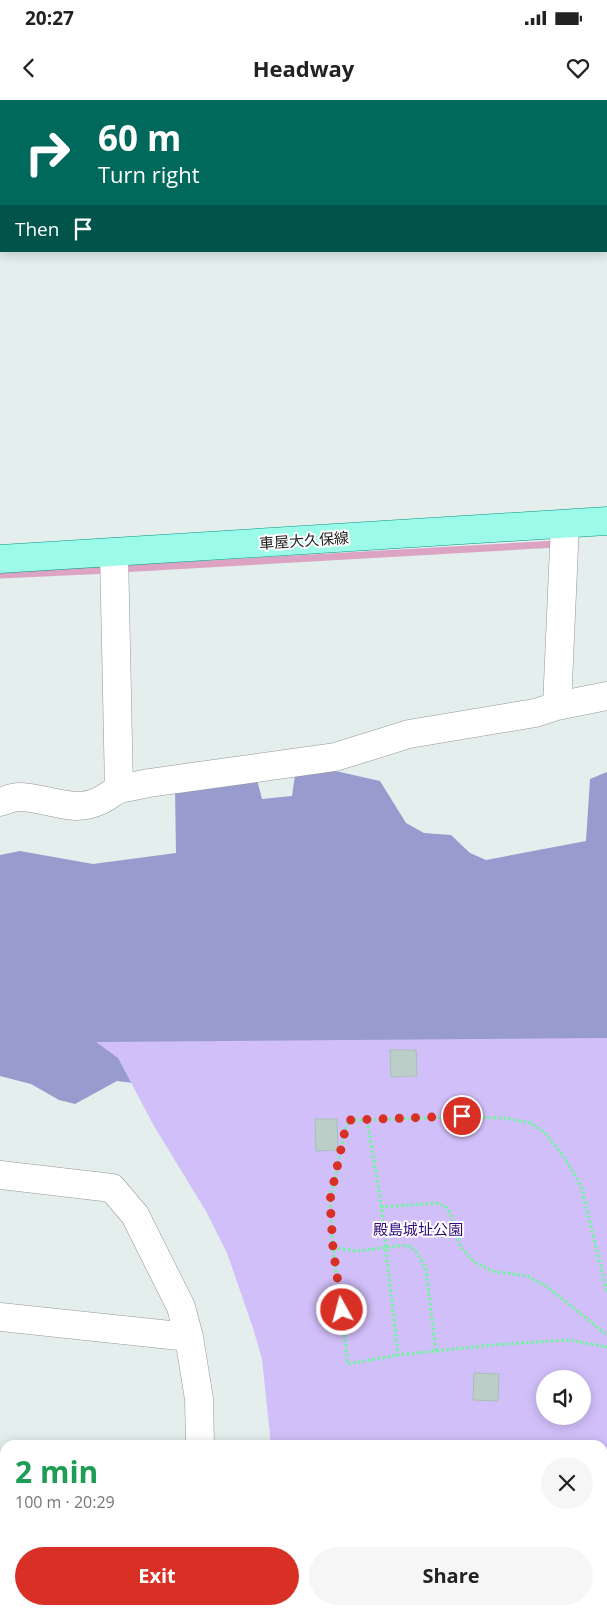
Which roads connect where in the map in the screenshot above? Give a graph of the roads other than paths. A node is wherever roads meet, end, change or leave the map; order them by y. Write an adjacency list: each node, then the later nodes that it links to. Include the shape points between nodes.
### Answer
1 (607, 521): 2 (main road, 車屋大久保線)
2 (565, 524): 4 (main road, 車屋大久保線); 6 (street)
3 (0, 558): 4 (main road, 車屋大久保線)
4 (114, 565): 7 (street)
5 (607, 696): 6 (street)
6 (557, 706): 7 (street, via 536,713 409,734 335,757)
7 (119, 789): 8 (street, via 98,802 81,806 26,797)
8 (0, 802)
9 (0, 1175): 11 (street, via 112,1188 135,1215 180,1306)
10 (0, 1317): 11 (street)
11 (189, 1337): 12 (street, via 199,1399)
12 (200, 1440)

